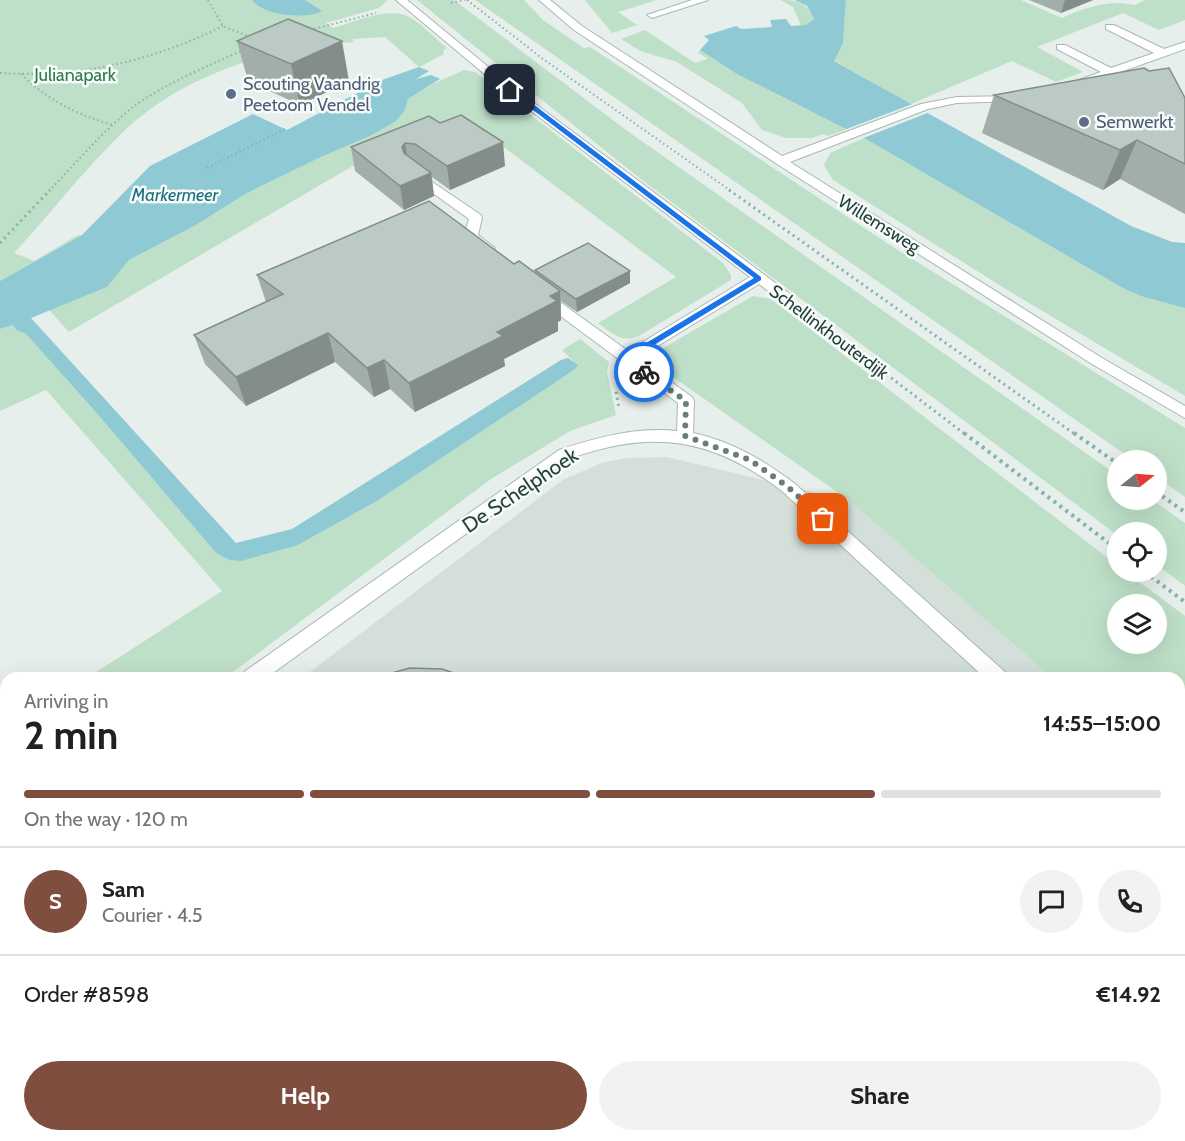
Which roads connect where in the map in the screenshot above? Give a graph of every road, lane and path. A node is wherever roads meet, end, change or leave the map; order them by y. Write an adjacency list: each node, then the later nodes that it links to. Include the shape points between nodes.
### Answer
1 (208, 0): 9 (path)
2 (466, 0): 7 (path); 36 (path)
3 (544, 0): 11 (street, Willemsweg)
4 (564, 0): 11 (street)
5 (703, 0): 8 (street)
6 (404, 2): 12 (path); 30 (street, Schellinkhouterdijk, via 510,90)
7 (454, 2)
8 (652, 15)
9 (223, 26): 13 (path); 20 (path, via 170,51 120,65)
10 (1110, 27): 17 (street)
11 (578, 28): 25 (street, Willemsweg)
12 (308, 31)
13 (255, 39)
14 (1185, 45): 17 (street)
15 (1061, 47): 18 (street)
16 (247, 48): 23 (path, via 135,106)
17 (1163, 53): 18 (street)
18 (1110, 72): 21 (street)
19 (0, 73): 20 (path)
20 (20, 74): 23 (path, via 46,95)
21 (1067, 88)
22 (1024, 97): 25 (street, via 957,100 925,106)
23 (114, 125): 28 (path)
24 (285, 129): 26 (path)
25 (781, 161): 34 (street, Willemsweg)
26 (207, 168)
27 (413, 172): 29 (street, via 476,218 471,236)
28 (0, 243)
29 (500, 256)
30 (759, 278): 32 (street, Schellinkhouterdijk); 33 (street)
31 (527, 286): 33 (street)
32 (785, 297): 39 (path, Schellinkhouterdijk)
33 (626, 358): 35 (street, via 686,401)
34 (1185, 413)
35 (685, 436): 42 (street, De Schelphoek, via 624,435 565,454); 43 (street, De Schelphoek, via 750,460 788,487)
36 (1107, 456)
37 (1167, 500): 38 (path)
38 (1185, 512)
39 (1107, 542)
40 (1158, 582): 41 (path)
41 (1185, 602)
42 (259, 672)
43 (991, 672)

